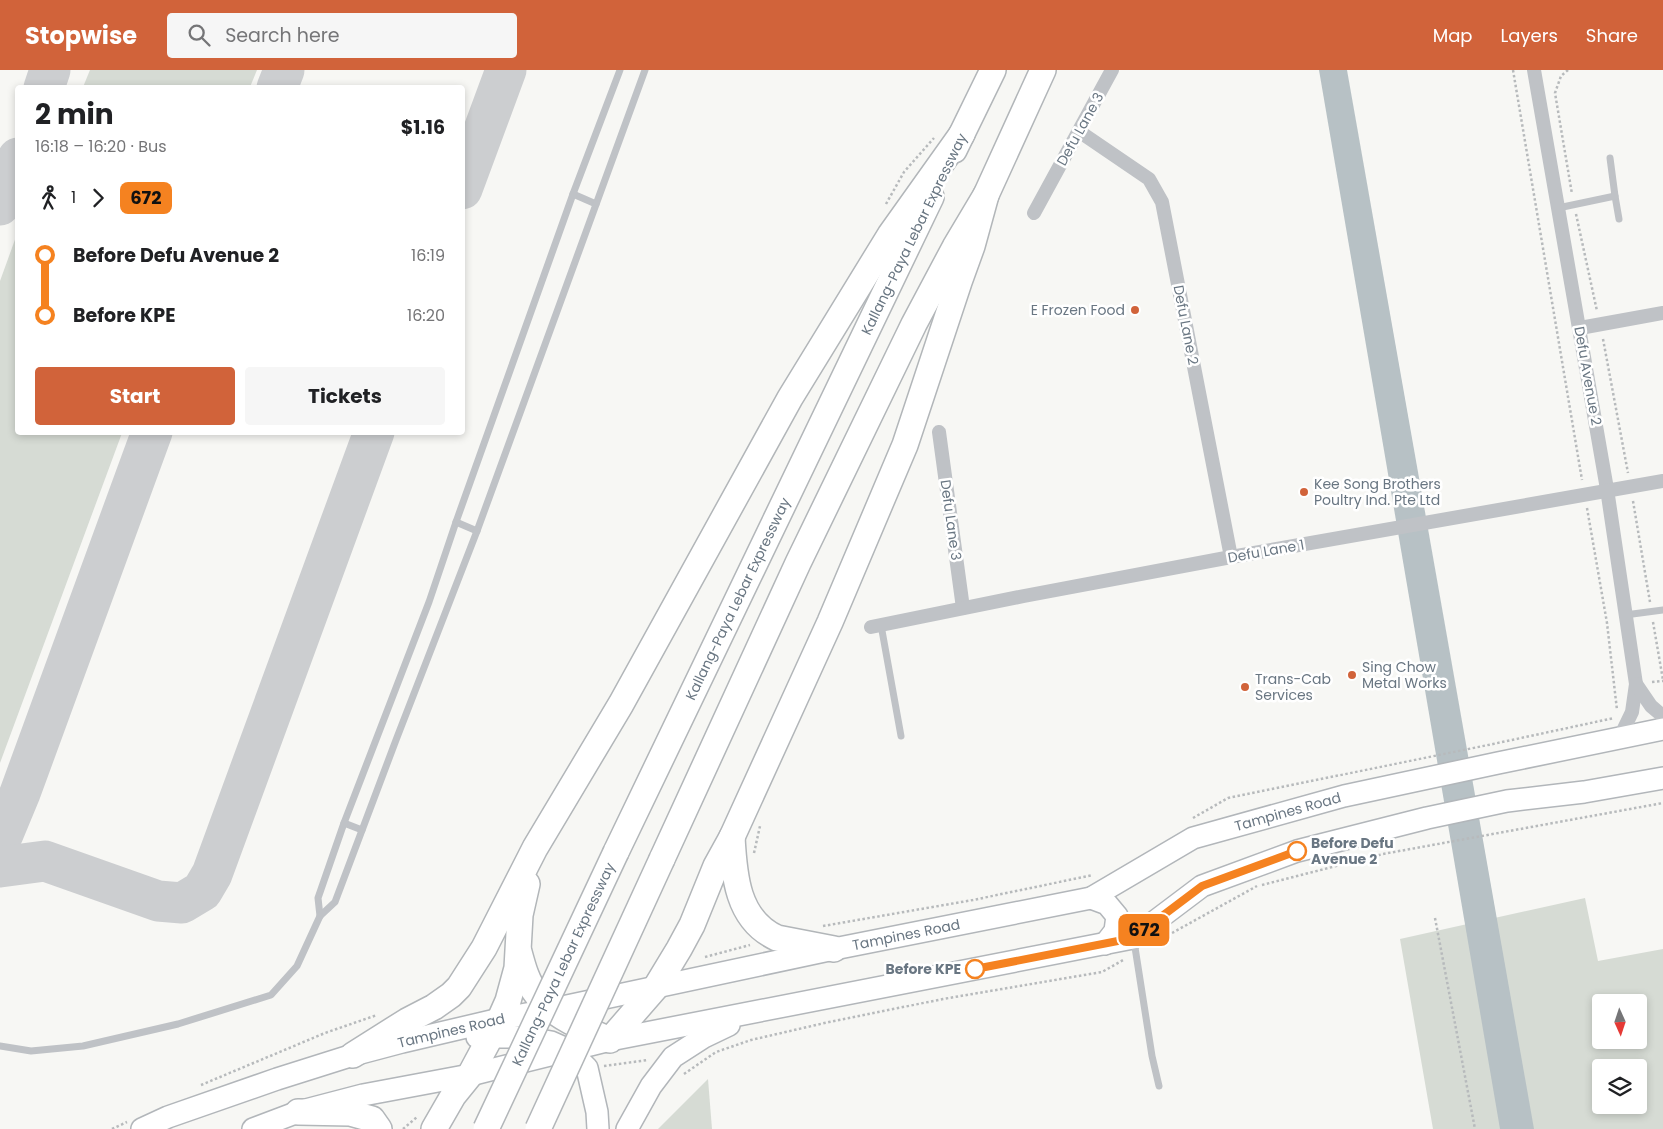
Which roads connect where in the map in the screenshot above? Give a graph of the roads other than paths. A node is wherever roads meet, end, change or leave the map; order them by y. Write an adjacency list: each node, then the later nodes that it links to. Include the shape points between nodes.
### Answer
1 (620, 70): 10 (lane)
2 (645, 70): 13 (lane)
3 (993, 70): 8 (highway, Kallang-Paya Lebar Expressway)
4 (1043, 70): 11 (highway)
5 (1112, 70): 7 (street, Defu Lane 3)
6 (1534, 70): 14 (street, Defu Avenue 2)
7 (1080, 132): 15 (street, Defu Lane 3); 24 (street, Defu Lane 2, via 1149,179 1162,202)
8 (962, 134): 38 (highway, via 890,235 790,398 621,704); 60 (highway, Kallang-Paya Lebar Expressway, bridge, via 763,544)
9 (1610, 158): 12 (lane)
10 (574, 194): 13 (lane); 22 (lane)
11 (986, 195): 37 (highway, via 905,445 830,622); 61 (highway, bridge, via 914,324 798,563)
12 (1616, 196): 14 (lane); 16 (lane)
13 (596, 204): 23 (lane)
14 (1558, 208): 18 (street, Defu Avenue 2)
15 (1034, 213)
16 (1619, 218)
17 (1663, 313): 18 (street)
18 (1580, 328): 21 (street, Defu Avenue 2)
19 (939, 432): 25 (street, Defu Lane 3)
20 (1663, 480): 21 (street, Defu Lane 1)
21 (1607, 490): 24 (street, Defu Lane 1); 27 (street, Defu Avenue 2)
22 (456, 522): 23 (lane); 35 (lane, via 429,602)
23 (477, 531): 36 (lane)
24 (1231, 557): 25 (street, Defu Lane 1)
25 (964, 608): 28 (street, Defu Lane 1)
26 (1663, 610): 27 (lane)
27 (1625, 615): 29 (street, Defu Avenue 2)
28 (876, 626): 32 (lane)
29 (1636, 684): 30 (street, Defu Avenue 2, via 1651,706); 33 (street, Defu Avenue 2, via 1632,712)
30 (1663, 716)
31 (1663, 729): 33 (main road, Tampines Road)
32 (901, 736)
33 (1619, 739): 39 (main road, Tampines Road, via 1496,753 1421,780 1344,796 1194,838)
34 (1663, 778): 41 (main road, via 1507,801 1297,851 1202,886)
35 (344, 823): 36 (lane); 40 (lane, via 318,898)
36 (362, 830): 40 (lane, via 335,902)
37 (732, 837): 43 (highway, via 734,873 741,901 755,923 777,938); 45 (highway, via 716,866 692,925)
38 (535, 848): 44 (highway, via 520,915); 52 (highway, via 484,948 459,987 434,1007)
39 (1091, 898): 42 (main road, via 1107,904 1116,916 1115,931); 43 (main road, Tampines Road)
40 (320, 916): 50 (lane, via 296,966 271,995 178,1024 84,1046 31,1051)
41 (1133, 938): 42 (main road); 54 (lane)
42 (1105, 944): 47 (main road)
43 (834, 949): 45 (main road, Tampines Road)
44 (519, 952): 46 (highway, via 532,989); 48 (highway, via 510,992)
45 (656, 987): 46 (main road, Tampines Road); 49 (highway)
46 (552, 1009): 48 (main road, Tampines Road); 49 (highway)
47 (758, 1011): 49 (main road); 63 (main road, via 704,1037 673,1057)
48 (496, 1028): 51 (main road); 52 (main road, Tampines Road, via 430,1039 419,1037); 53 (highway)
49 (610, 1040): 51 (main road)
50 (0, 1046)
51 (569, 1050): 53 (main road); 62 (main road, via 587,1068)
52 (353, 1055): 56 (main road, Tampines Road)
53 (470, 1074): 55 (main road); 59 (highway)
54 (1159, 1086)
55 (298, 1112): 57 (main road); 58 (highway, via 350,1113 372,1119)
56 (136, 1125)
57 (253, 1129)
58 (379, 1129)
59 (434, 1129)
60 (486, 1129)
61 (538, 1129)
62 (598, 1129)
63 (627, 1129)

